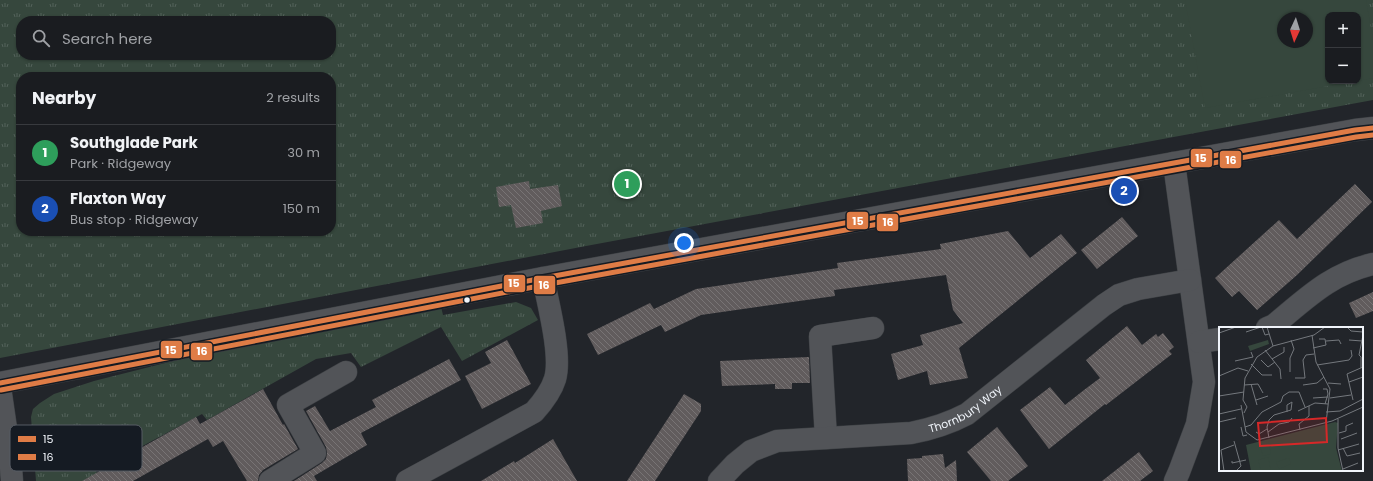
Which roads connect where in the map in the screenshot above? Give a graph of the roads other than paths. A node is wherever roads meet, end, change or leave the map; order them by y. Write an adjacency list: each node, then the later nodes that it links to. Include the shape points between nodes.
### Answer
1 (1373, 128): 2 (street)
2 (1174, 163): 4 (street); 5 (street)
3 (1373, 264): 6 (street, via 1339,276 1319,288)
4 (543, 278): 11 (street); 18 (street, via 557,355 556,377 548,396 534,412)
5 (1190, 280): 9 (street); 13 (street, Thornbury Way, via 1119,295 967,414 950,422 932,429 911,432)
6 (1269, 327)
7 (873, 328): 13 (street, via 820,336)
8 (1219, 339): 9 (street)
9 (1199, 342): 20 (street, via 1204,382 1197,424)
10 (346, 372): 17 (street, via 288,405 315,453)
11 (0, 383)
12 (0, 387): 14 (street)
13 (826, 438): 19 (street, Thornbury Way, via 778,441 752,451)
14 (10, 456)
15 (11, 471): 16 (street)
16 (12, 481)
17 (270, 481)
18 (407, 481)
19 (718, 481)
20 (1175, 481)

